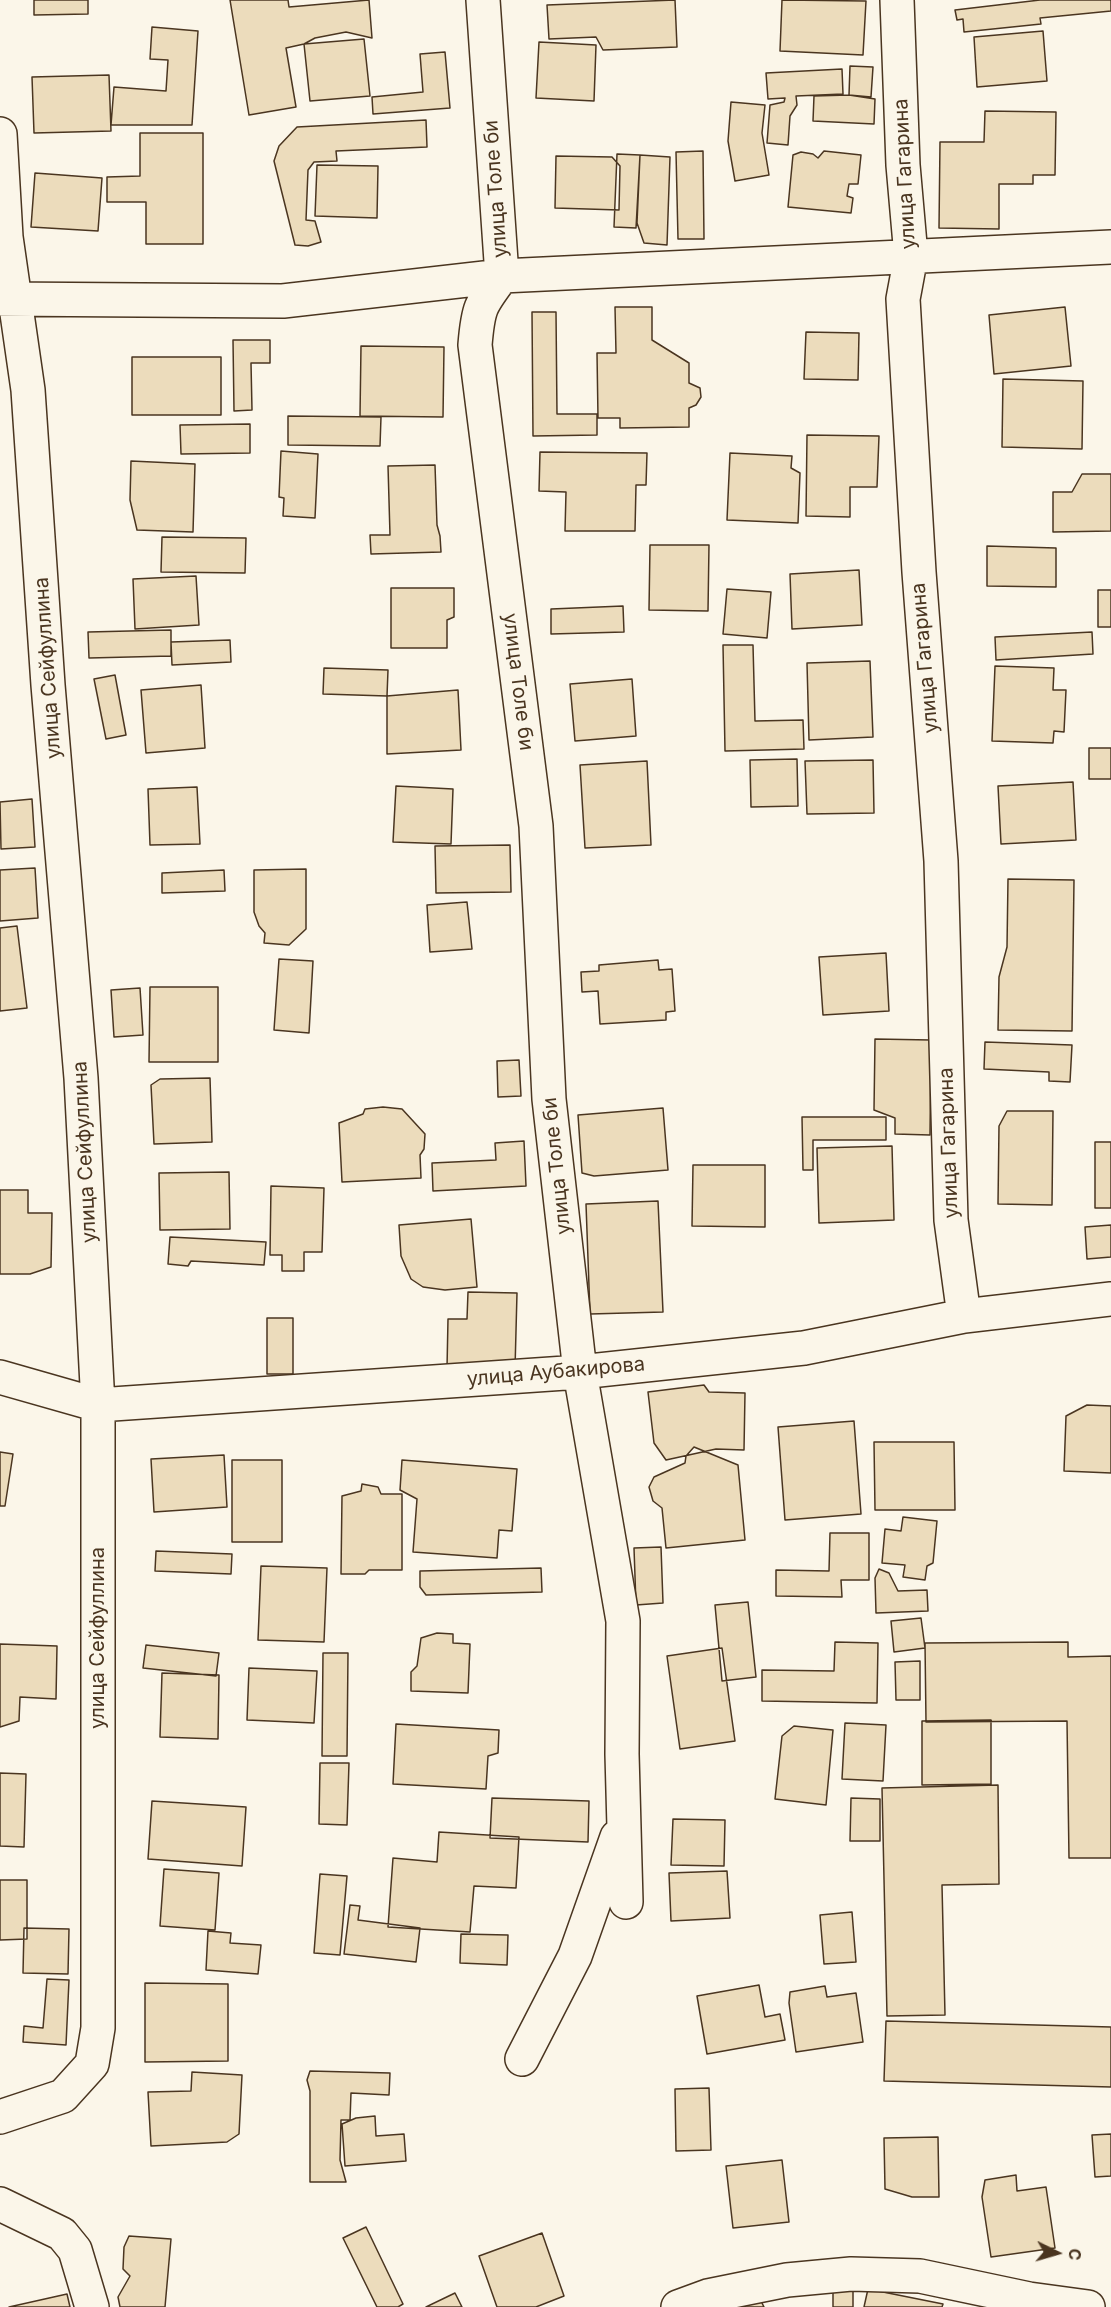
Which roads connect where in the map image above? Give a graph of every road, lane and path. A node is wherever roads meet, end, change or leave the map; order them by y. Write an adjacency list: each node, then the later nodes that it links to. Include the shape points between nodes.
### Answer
1 (483, 0): 6 (street, улица Толе би)
2 (897, 0): 5 (street, улица Гагарина, via 903,165)
3 (0, 134): 7 (street, улица Сейфуллина)
4 (1111, 247): 5 (street)
5 (911, 256): 6 (street); 9 (street, улица Гагарина, via 903,300 918,572 941,861 951,1220)
6 (502, 276): 7 (street, via 283,300); 10 (street, улица Толе би, via 477,313 475,345 536,826 549,1099)
7 (7, 299): 12 (street, улица Сейфуллина, via 28,390 81,1078)
8 (1111, 1299): 9 (street, улица Аубакирова)
9 (964, 1316): 10 (street, улица Аубакирова, via 804,1348)
10 (580, 1372): 12 (street, улица Аубакирова); 13 (street, улица Толе би, via 623,1621)
11 (0, 1377): 12 (street, улица Аубакирова)
12 (98, 1405): 16 (street, улица Сейфуллина, via 98,2028 92,2064 63,2096)
13 (624, 1815): 14 (street, улица Толе би); 15 (street, via 575,1956)
14 (626, 1902)
15 (522, 2059)
16 (0, 2117)
17 (0, 2204): 18 (street, via 62,2234 75,2250)
18 (92, 2307)
19 (678, 2307): 20 (street, via 708,2296 787,2280 851,2274 920,2276)
20 (1088, 2307)

